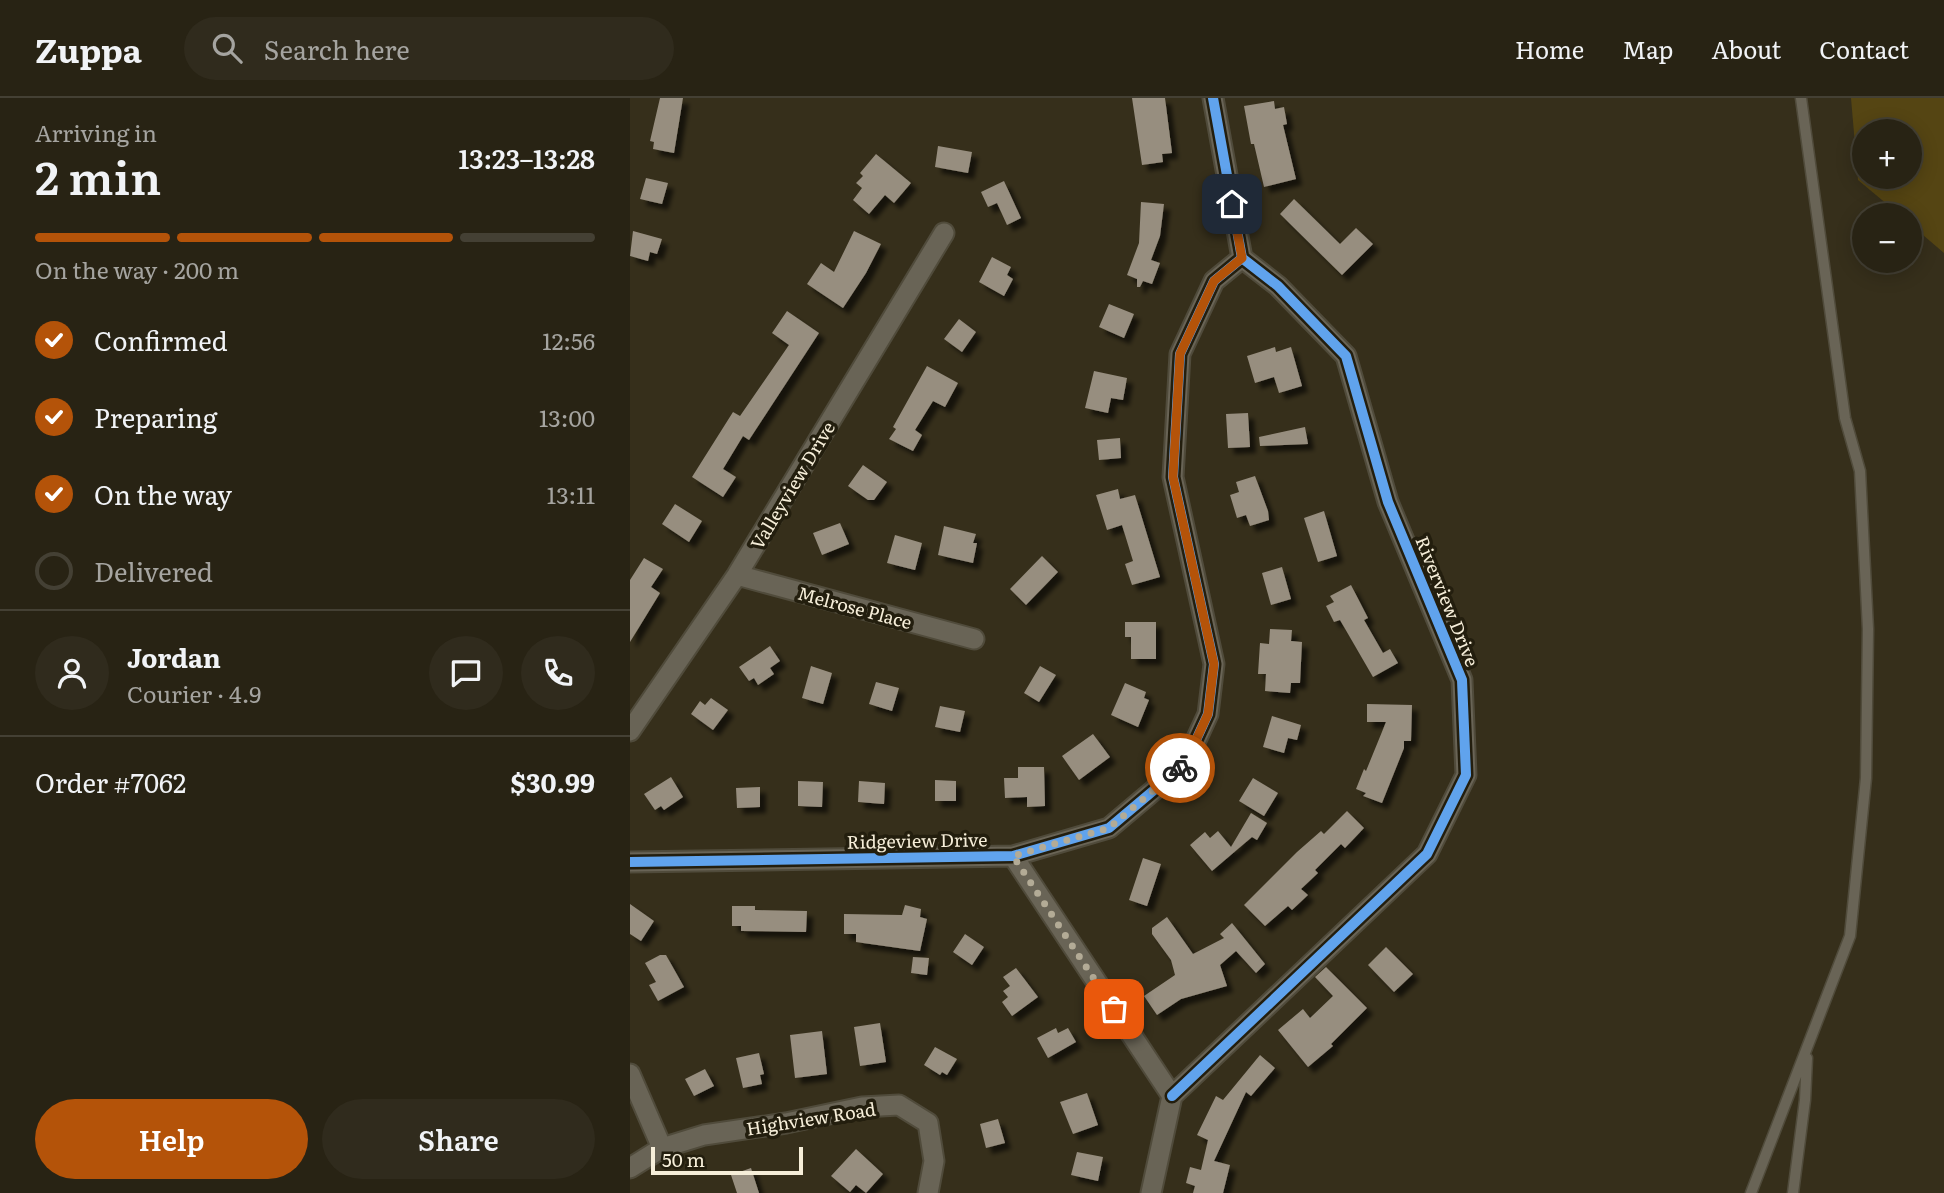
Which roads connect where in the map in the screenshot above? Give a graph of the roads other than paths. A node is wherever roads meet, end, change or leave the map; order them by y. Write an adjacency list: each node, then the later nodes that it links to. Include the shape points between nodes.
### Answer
1 (1213, 98): 4 (street)
2 (1801, 98): 10 (lane, via 1844,418 1860,471 1868,629 1866,778 1850,936)
3 (944, 233): 5 (street, Valleyview Drive)
4 (1242, 258): 8 (street, Ridgeview Drive, via 1214,281 1180,354 1173,477 1214,664 1208,714 1185,764 1109,828); 12 (street, Riverview Drive, via 1278,286 1346,356 1388,502 1462,680 1466,775 1427,854)
5 (737, 575): 6 (street, Melrose Place); 7 (street, Valleyview Drive)
6 (974, 639)
7 (630, 731)
8 (1013, 856): 9 (street, Ridgeview Drive); 12 (street)
9 (630, 862)
10 (1807, 1050): 17 (lane); 18 (lane)
11 (630, 1074): 13 (street)
12 (1172, 1096): 16 (street)
13 (662, 1148): 14 (street, Highview Road); 15 (street, Highview Road, via 704,1135 862,1107 899,1105 928,1124 934,1161)
14 (630, 1168)
15 (928, 1193)
16 (1151, 1193)
17 (1751, 1193)
18 (1793, 1193)

